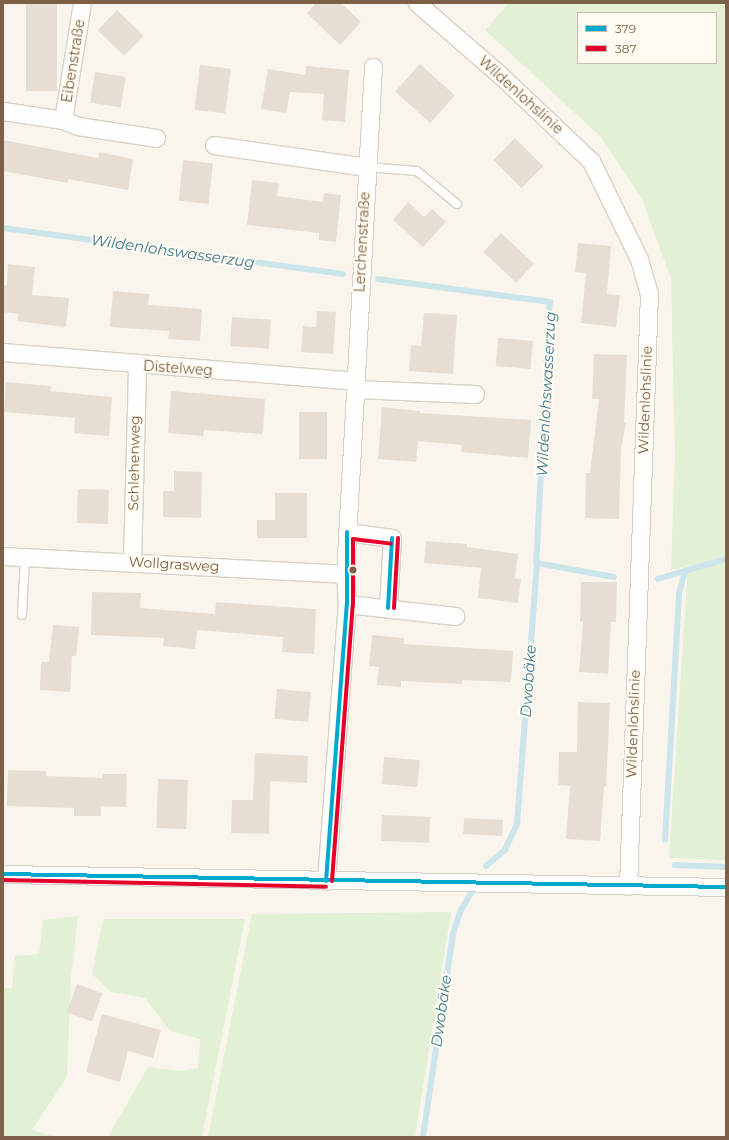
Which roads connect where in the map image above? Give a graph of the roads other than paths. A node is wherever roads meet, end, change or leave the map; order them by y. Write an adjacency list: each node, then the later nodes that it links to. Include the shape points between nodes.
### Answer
1 (82, 3): 5 (street, Eibenstraße)
2 (417, 3): 25 (street, Wildenlohslinie, via 499,74 591,161 639,259 649,294)
3 (373, 67): 8 (street, Lerchenstraße)
4 (3, 111): 5 (street, Eibenstraße)
5 (63, 120): 6 (street, Eibenstraße, via 78,126)
6 (156, 138)
7 (214, 145): 8 (street)
8 (366, 167): 9 (lane, via 416,171); 12 (street, Lerchenstraße)
9 (457, 204)
10 (3, 352): 11 (street, Distelweg)
11 (137, 365): 12 (street, Distelweg); 17 (street, Schlehenweg)
12 (354, 385): 13 (street); 14 (street, Lerchenstraße)
13 (475, 394)
14 (347, 532): 18 (street, Lerchenstraße); 20 (street, via 392,538)
15 (3, 556): 16 (street, Wollgrasweg)
16 (25, 557): 17 (street, Wollgrasweg); 21 (lane)
17 (132, 561): 18 (street, Wollgrasweg)
18 (345, 574): 19 (street, Lerchenstraße)
19 (347, 604): 20 (street); 24 (street, Lerchenstraße)
20 (388, 608): 22 (street)
21 (22, 615)
22 (455, 616)
23 (3, 874): 24 (street)
24 (326, 881): 25 (street)
25 (628, 886): 26 (street)
26 (726, 887)

